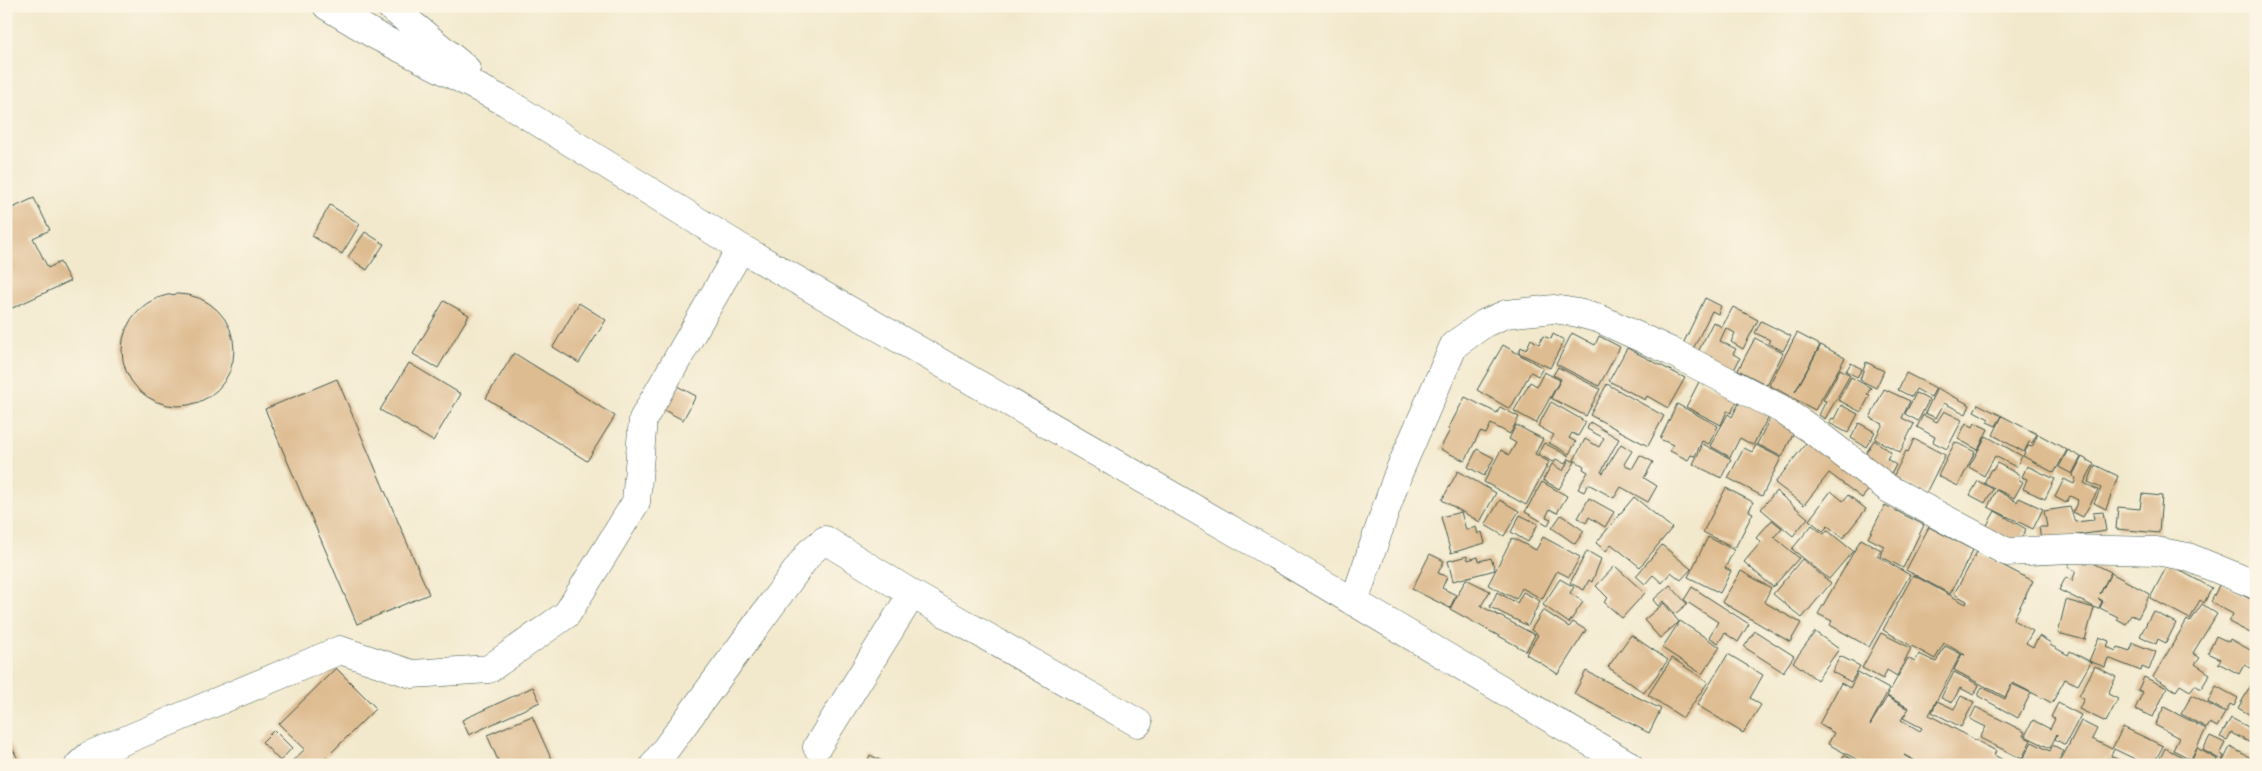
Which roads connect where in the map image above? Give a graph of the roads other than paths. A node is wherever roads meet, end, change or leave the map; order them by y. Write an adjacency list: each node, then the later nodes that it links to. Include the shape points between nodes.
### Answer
1 (327, 6): 3 (main road, via 375,35)
2 (390, 6): 3 (main road)
3 (506, 102): 4 (main road)
4 (741, 248): 7 (main road); 10 (main road, via 643,419 636,502 567,614 489,668 412,674 340,650 90,755)
5 (2256, 585): 7 (main road, via 2188,557 2156,551 2071,549 2006,552 1889,489 1781,409 1670,351 1600,319 1554,310 1506,314 1485,322 1454,345 1398,474)
6 (912, 594): 8 (main road); 9 (main road); 11 (main road, via 825,540 810,552)
7 (1354, 602): 12 (main road)
8 (1138, 723)
9 (817, 747)
10 (79, 765)
11 (654, 765)
12 (1629, 765)

